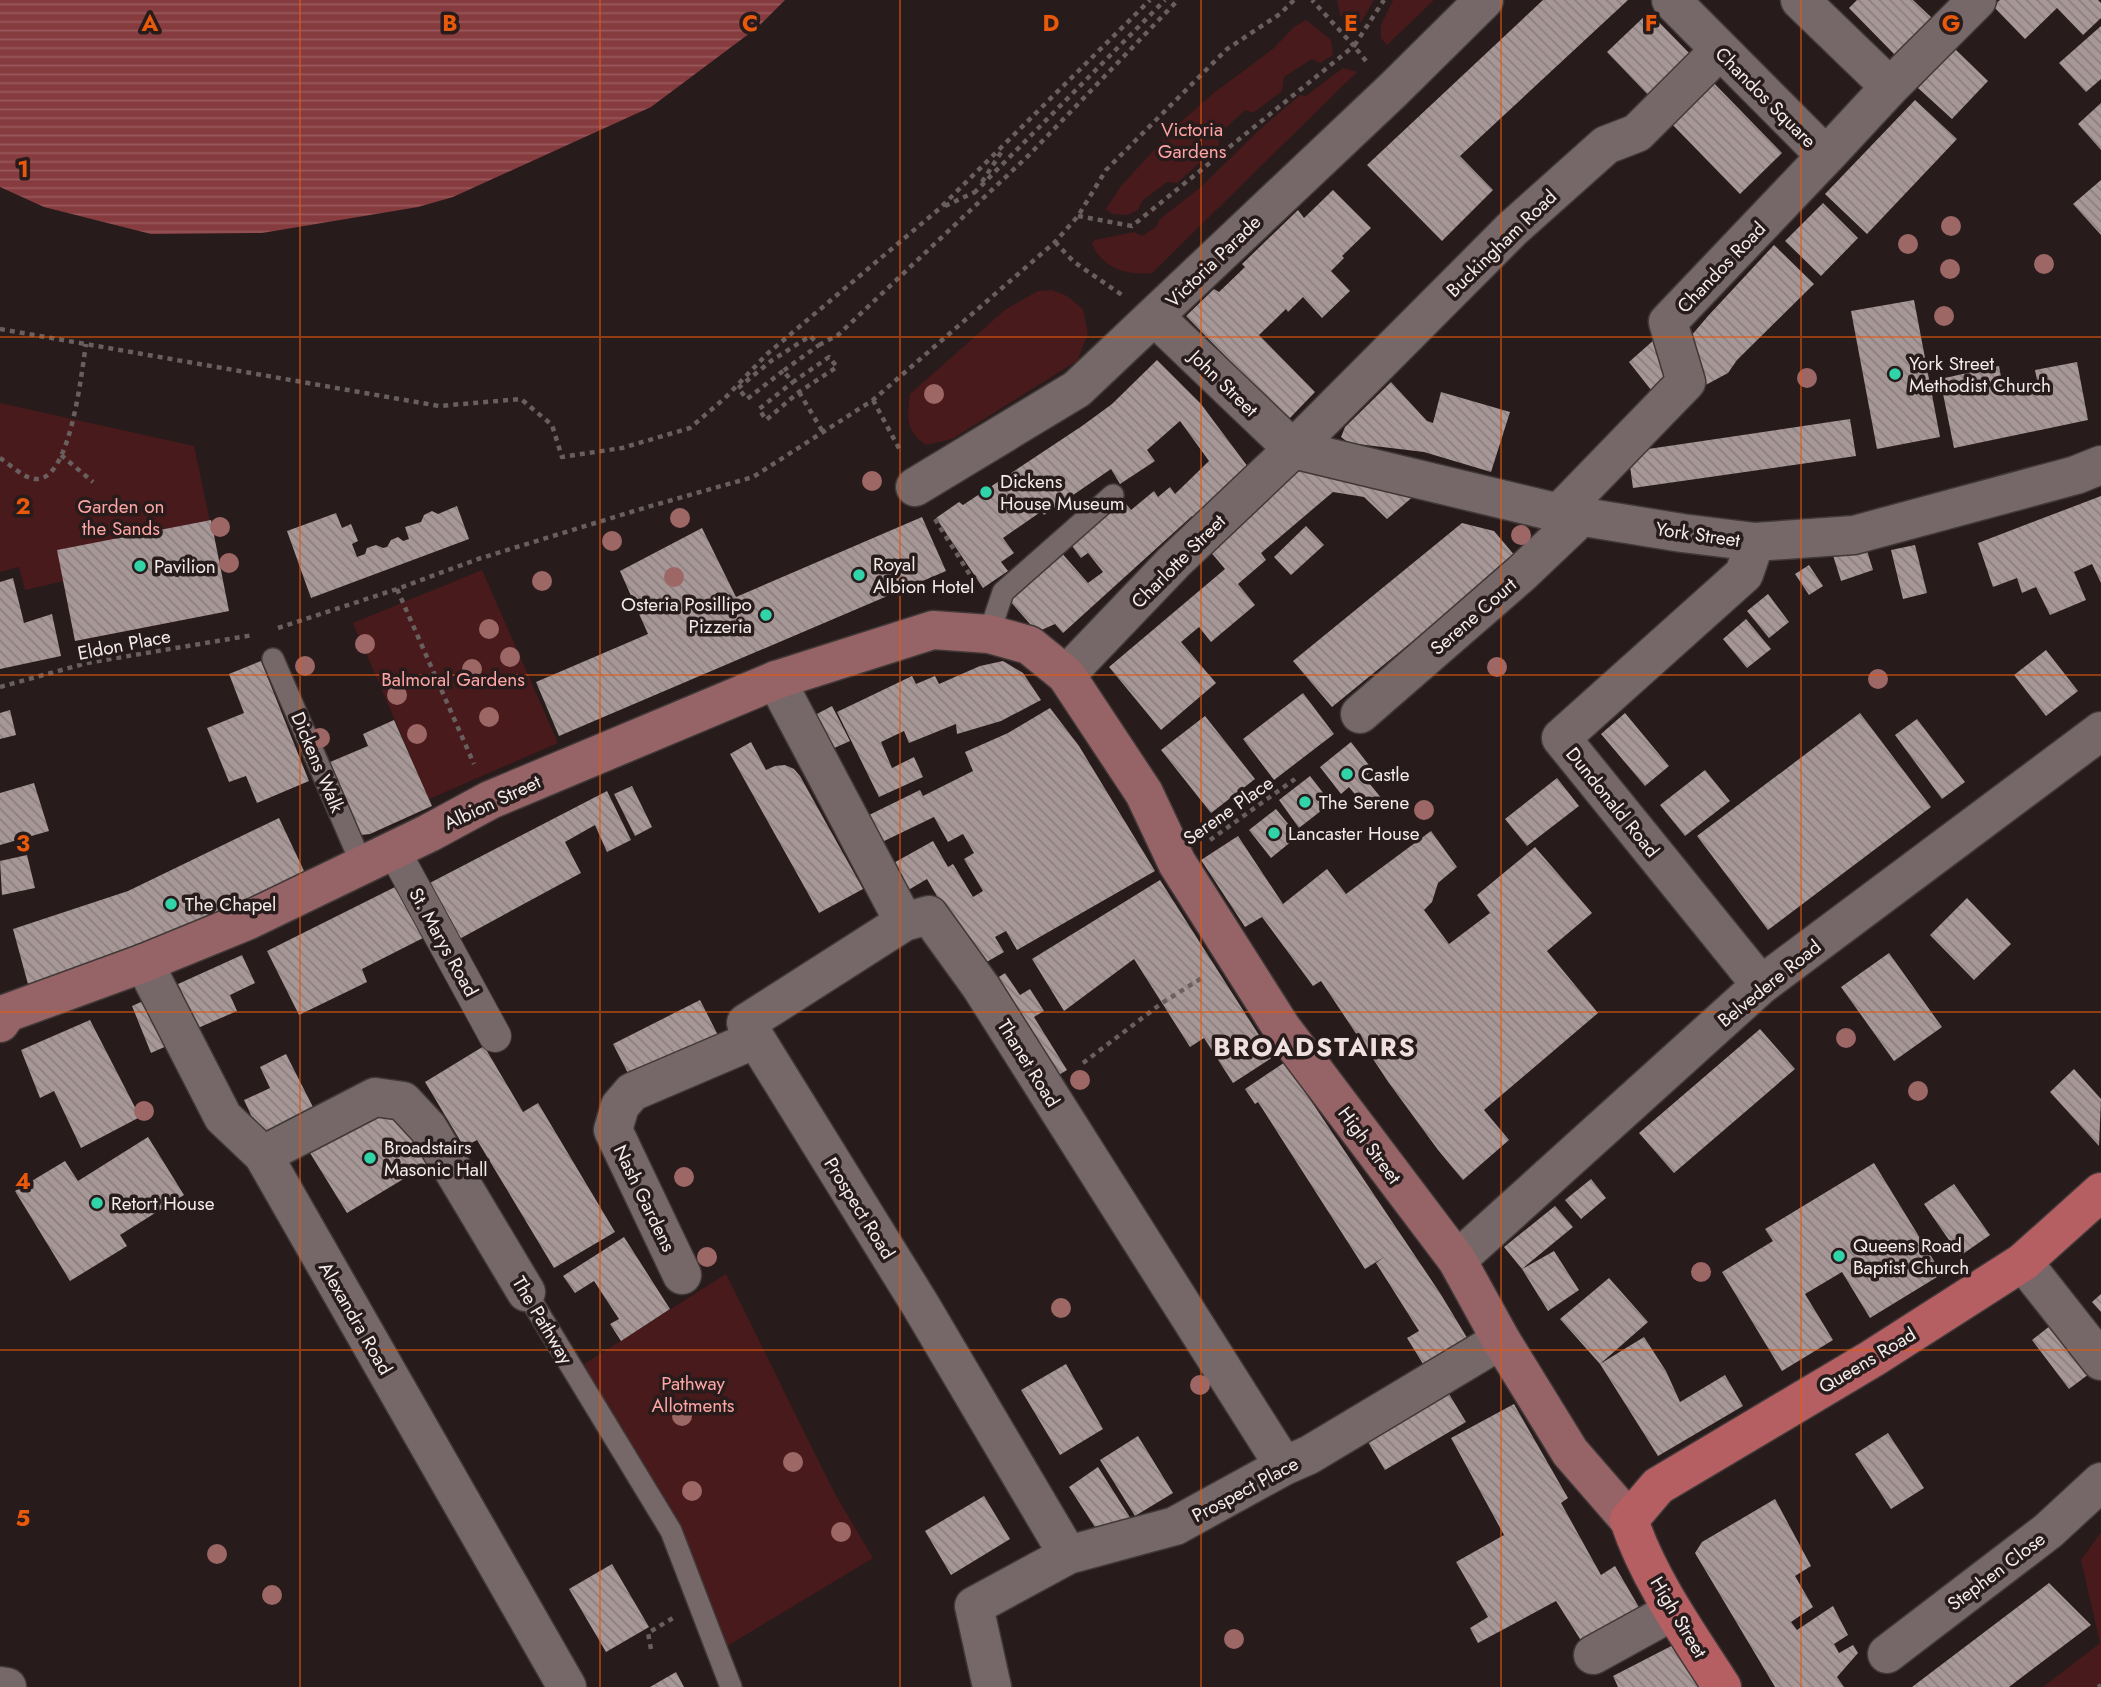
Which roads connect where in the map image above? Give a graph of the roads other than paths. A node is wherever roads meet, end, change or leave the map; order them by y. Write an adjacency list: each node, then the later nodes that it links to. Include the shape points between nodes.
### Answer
1 (1484, 0): 8 (street, Victoria Parade)
2 (1671, 0): 5 (street, Chandos Square)
3 (1800, 0): 6 (street)
4 (1977, 0): 6 (street)
5 (1719, 51): 7 (street, Chandos Square); 9 (street, Buckingham Road, via 1637,133 1606,145 1511,230)
6 (1890, 87): 7 (street, Chandos Square)
7 (1826, 156): 13 (street, Chandos Road, via 1668,322 1686,382)
8 (1155, 317): 9 (street, John Street); 11 (street, Victoria Parade, via 1077,389)
9 (1293, 449): 13 (street, York Street); 17 (street, Charlotte Street, via 1174,562)
10 (2101, 465): 14 (street, York Street, via 1854,534)
11 (915, 487)
12 (1113, 495): 15 (lane, via 1003,592)
13 (1571, 514): 14 (street, York Street); 19 (street, Serene Court, via 1522,573)
14 (1755, 542): 24 (street, Dundonald Road, via 1744,573 1561,738)
15 (989, 634): 17 (main road, High Street, via 1029,645); 18 (main road, Albion Street, via 933,630)
16 (274, 659): 21 (lane, Dickens Walk)
17 (1066, 675): 30 (main road, High Street, via 1144,793 1177,863 1281,1027)
18 (776, 680): 21 (main road, Albion Street, via 490,800); 22 (street)
19 (1360, 714)
20 (2101, 731): 24 (street, Belvedere Road)
21 (378, 857): 23 (main road, Albion Street, via 249,920); 26 (street, St. Marys Road)
22 (904, 922): 27 (street, via 746,1023); 36 (street, Thanet Road, via 929,915 981,987)
23 (144, 963): 25 (main road, Albion Street); 28 (street, Alexandra Road, via 223,1116)
24 (1761, 985): 30 (street, Belvedere Road)
25 (2, 1009)
26 (495, 1036)
27 (756, 1039): 32 (street, Nash Gardens, via 632,1093 620,1106 613,1130); 39 (street, Prospect Road)
28 (263, 1155): 33 (street, The Pathway, via 375,1097 403,1101 428,1128); 43 (street, Alexandra Road)
29 (2101, 1192): 31 (main road, Queens Road)
30 (1457, 1260): 34 (main road, High Street)
31 (2023, 1262): 35 (street); 38 (main road, Queens Road, via 1874,1358 1658,1486)
32 (682, 1275)
33 (526, 1292): 46 (lane, The Pathway, via 671,1531)
34 (1501, 1340): 36 (street, Prospect Place); 38 (main road, High Street, via 1570,1452)
35 (2101, 1361)
36 (1284, 1466): 39 (street, Prospect Place, via 1175,1526)
37 (2101, 1482): 41 (street, Stephen Close, via 2048,1531)
38 (1629, 1520): 40 (main road, High Street)
39 (1068, 1555): 47 (street, Prospect Place, via 974,1606)
40 (1674, 1611): 42 (street); 48 (main road, High Street)
41 (1886, 1654)
42 (1593, 1655)
43 (564, 1684)
44 (0, 1686): 45 (street)
45 (6, 1687)
46 (731, 1687)
47 (992, 1687)
48 (1722, 1687)

